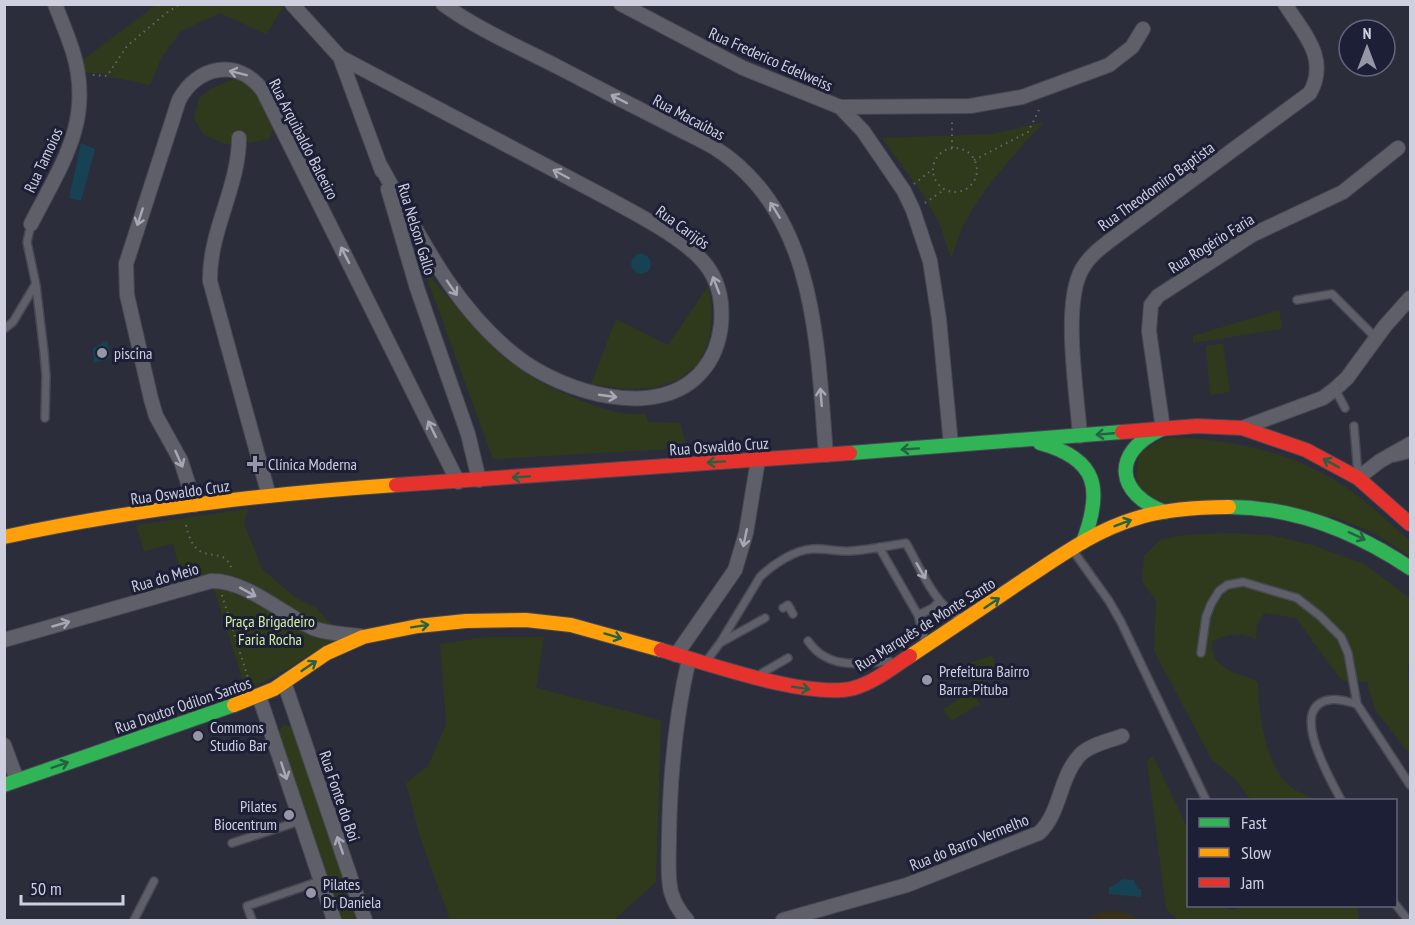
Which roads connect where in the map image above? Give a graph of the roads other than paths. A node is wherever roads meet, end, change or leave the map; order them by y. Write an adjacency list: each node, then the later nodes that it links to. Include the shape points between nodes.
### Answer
1 (55, 4): 12 (street, Rua Tamoios, via 73,51 80,105 73,140)
2 (292, 4): 7 (street, Rua Nelson Gallo)
3 (443, 4): 29 (street, Rua Macaúbas, one-way to 3, via 818,353 803,272 779,214 764,193 715,148)
4 (621, 4): 8 (street, Rua Frederico Edelweiss, via 742,68)
5 (1285, 4): 24 (street, Rua Theodomiro Baptista, via 1318,61 1310,93 1108,242 1082,268 1072,302)
6 (1143, 29): 8 (street, via 1132,47 1108,64 1005,101 952,107)
7 (340, 57): 11 (street, Rua Nelson Gallo); 11 (street, Rua Carijós, one-way to 7, via 453,291 498,342 535,370 594,393 635,399 669,394 685,387 709,363 720,334 721,296 716,280 691,250 609,199)
8 (840, 107): 27 (street, Rua Frederico Edelweiss, via 904,191 930,261)
9 (239, 138): 35 (street, via 236,169 209,264 210,281)
10 (1398, 148): 23 (street, Rua Rogério Faria, via 1343,192 1252,235 1158,296 1151,305 1149,324)
11 (380, 165): 33 (street, Rua Nelson Gallo, via 417,288 468,434)
12 (32, 224): 13 (lane, via 27,242)
13 (36, 285): 16 (lane, via 13,322); 20 (lane, via 46,376)
14 (1410, 298): 17 (street)
15 (1297, 300): 17 (lane, via 1332,294)
16 (4, 329)
17 (1376, 338): 18 (street)
18 (1335, 389): 19 (lane); 22 (street, via 1323,398)
19 (1345, 408)
20 (45, 418)
21 (1354, 426): 32 (lane)
22 (1242, 428): 23 (main road, Rua Oswaldo Cruz); 32 (main road, Rua Oswaldo Cruz, one-way to 22, via 1306,450)
23 (1163, 429): 24 (main road, Rua Oswaldo Cruz, one-way to 24); 37 (main road, via 1136,444 1127,469 1136,496)
24 (1080, 436): 25 (main road, Rua Oswaldo Cruz)
25 (1023, 440): 27 (main road, Rua Oswaldo Cruz); 40 (main road, via 1053,445 1079,459 1086,468 1092,480 1095,506 1090,526)
26 (1410, 444): 31 (street)
27 (951, 445): 29 (main road, Rua Oswaldo Cruz, one-way to 29)
28 (1410, 454): 31 (lane)
29 (826, 455): 30 (main road, Rua Oswaldo Cruz)
30 (758, 460): 33 (main road, Rua Oswaldo Cruz, one-way to 33); 55 (street, one-way to 55, via 746,533 735,570)
31 (1380, 461): 32 (street)
32 (1358, 478): 38 (main road, Rua Oswaldo Cruz)
33 (479, 480): 34 (main road, Rua Oswaldo Cruz)
34 (458, 482): 35 (main road, Rua Oswaldo Cruz); 36 (street, Rua Arquibaldo Baleeiro, one-way to 36, via 263,91 244,73 218,70 196,79 179,100 126,264 130,312 151,399 181,461)
35 (269, 496): 36 (main road, Rua Oswaldo Cruz)
36 (189, 506): 39 (main road, Rua Oswaldo Cruz)
37 (1165, 512): 40 (main road, Rua Marquês de Monte Santo, one-way to 37, via 1121,523); 42 (main road, Rua Marquês de Monte Santo, one-way to 42, via 1240,507 1304,516 1353,534)
38 (1410, 524)
39 (4, 537)
40 (1077, 545): 48 (main road, Rua Marquês de Monte Santo, one-way to 40); 67 (lane, via 1121,622)
41 (879, 547): 43 (lane, one-way to 43, via 906,543); 46 (lane); 51 (lane, via 804,550 769,568 747,596)
42 (1410, 568)
43 (939, 601): 46 (lane); 48 (lane)
44 (783, 608): 45 (lane, via 788,605)
45 (793, 614)
46 (918, 615): 53 (lane)
47 (765, 618): 51 (lane)
48 (965, 621): 53 (main road, Rua Marquês de Monte Santo)
49 (363, 637): 50 (street, Rua do Meio, one-way to 49, via 211,581 236,585 314,628); 55 (main road, Rua Marquês de Monte Santo, one-way to 55, via 442,622 549,621); 60 (main road, Rua Doutor Odilon Santos, one-way to 49, via 327,653)
50 (4, 640)
51 (720, 644): 58 (lane)
52 (808, 645): 57 (lane, via 834,661 852,665)
53 (926, 646): 57 (main road, Rua Marquês de Monte Santo)
54 (1201, 653): 62 (lane, via 1208,610 1227,585 1243,582 1297,598 1341,636)
55 (683, 657): 58 (main road, Rua Marquês de Monte Santo); 78 (street, via 669,841 671,892)
56 (788, 658): 59 (lane)
57 (904, 660): 59 (main road, Rua Marquês de Monte Santo, one-way to 57, via 791,687 836,691 875,679)
58 (704, 663): 59 (main road, Rua Marquês de Monte Santo)
59 (755, 677)
60 (284, 682): 61 (main road, Rua Doutor Odilon Santos); 77 (street, Rua Fonte do Boi, one-way to 60)
61 (257, 697): 65 (main road, Rua Doutor Odilon Santos, one-way to 61); 69 (street, one-way to 69)
62 (1357, 704): 66 (lane); 68 (lane, via 1330,700 1311,713 1315,743)
63 (1122, 736): 79 (street, Rua do Barro Vermelho, via 1080,755 1049,821 1039,833 907,885)
64 (4, 745): 65 (street)
65 (11, 782)
66 (1410, 785)
67 (1205, 799)
68 (1340, 799)
69 (300, 821): 70 (lane); 72 (street)
70 (232, 843)
71 (154, 881): 74 (lane)
72 (320, 881): 75 (lane, via 247,906); 76 (street)
73 (1397, 907): 80 (lane)
74 (134, 921)
75 (252, 921)
76 (334, 921)
77 (365, 921)
78 (687, 921)
79 (783, 921)
80 (1408, 921)

